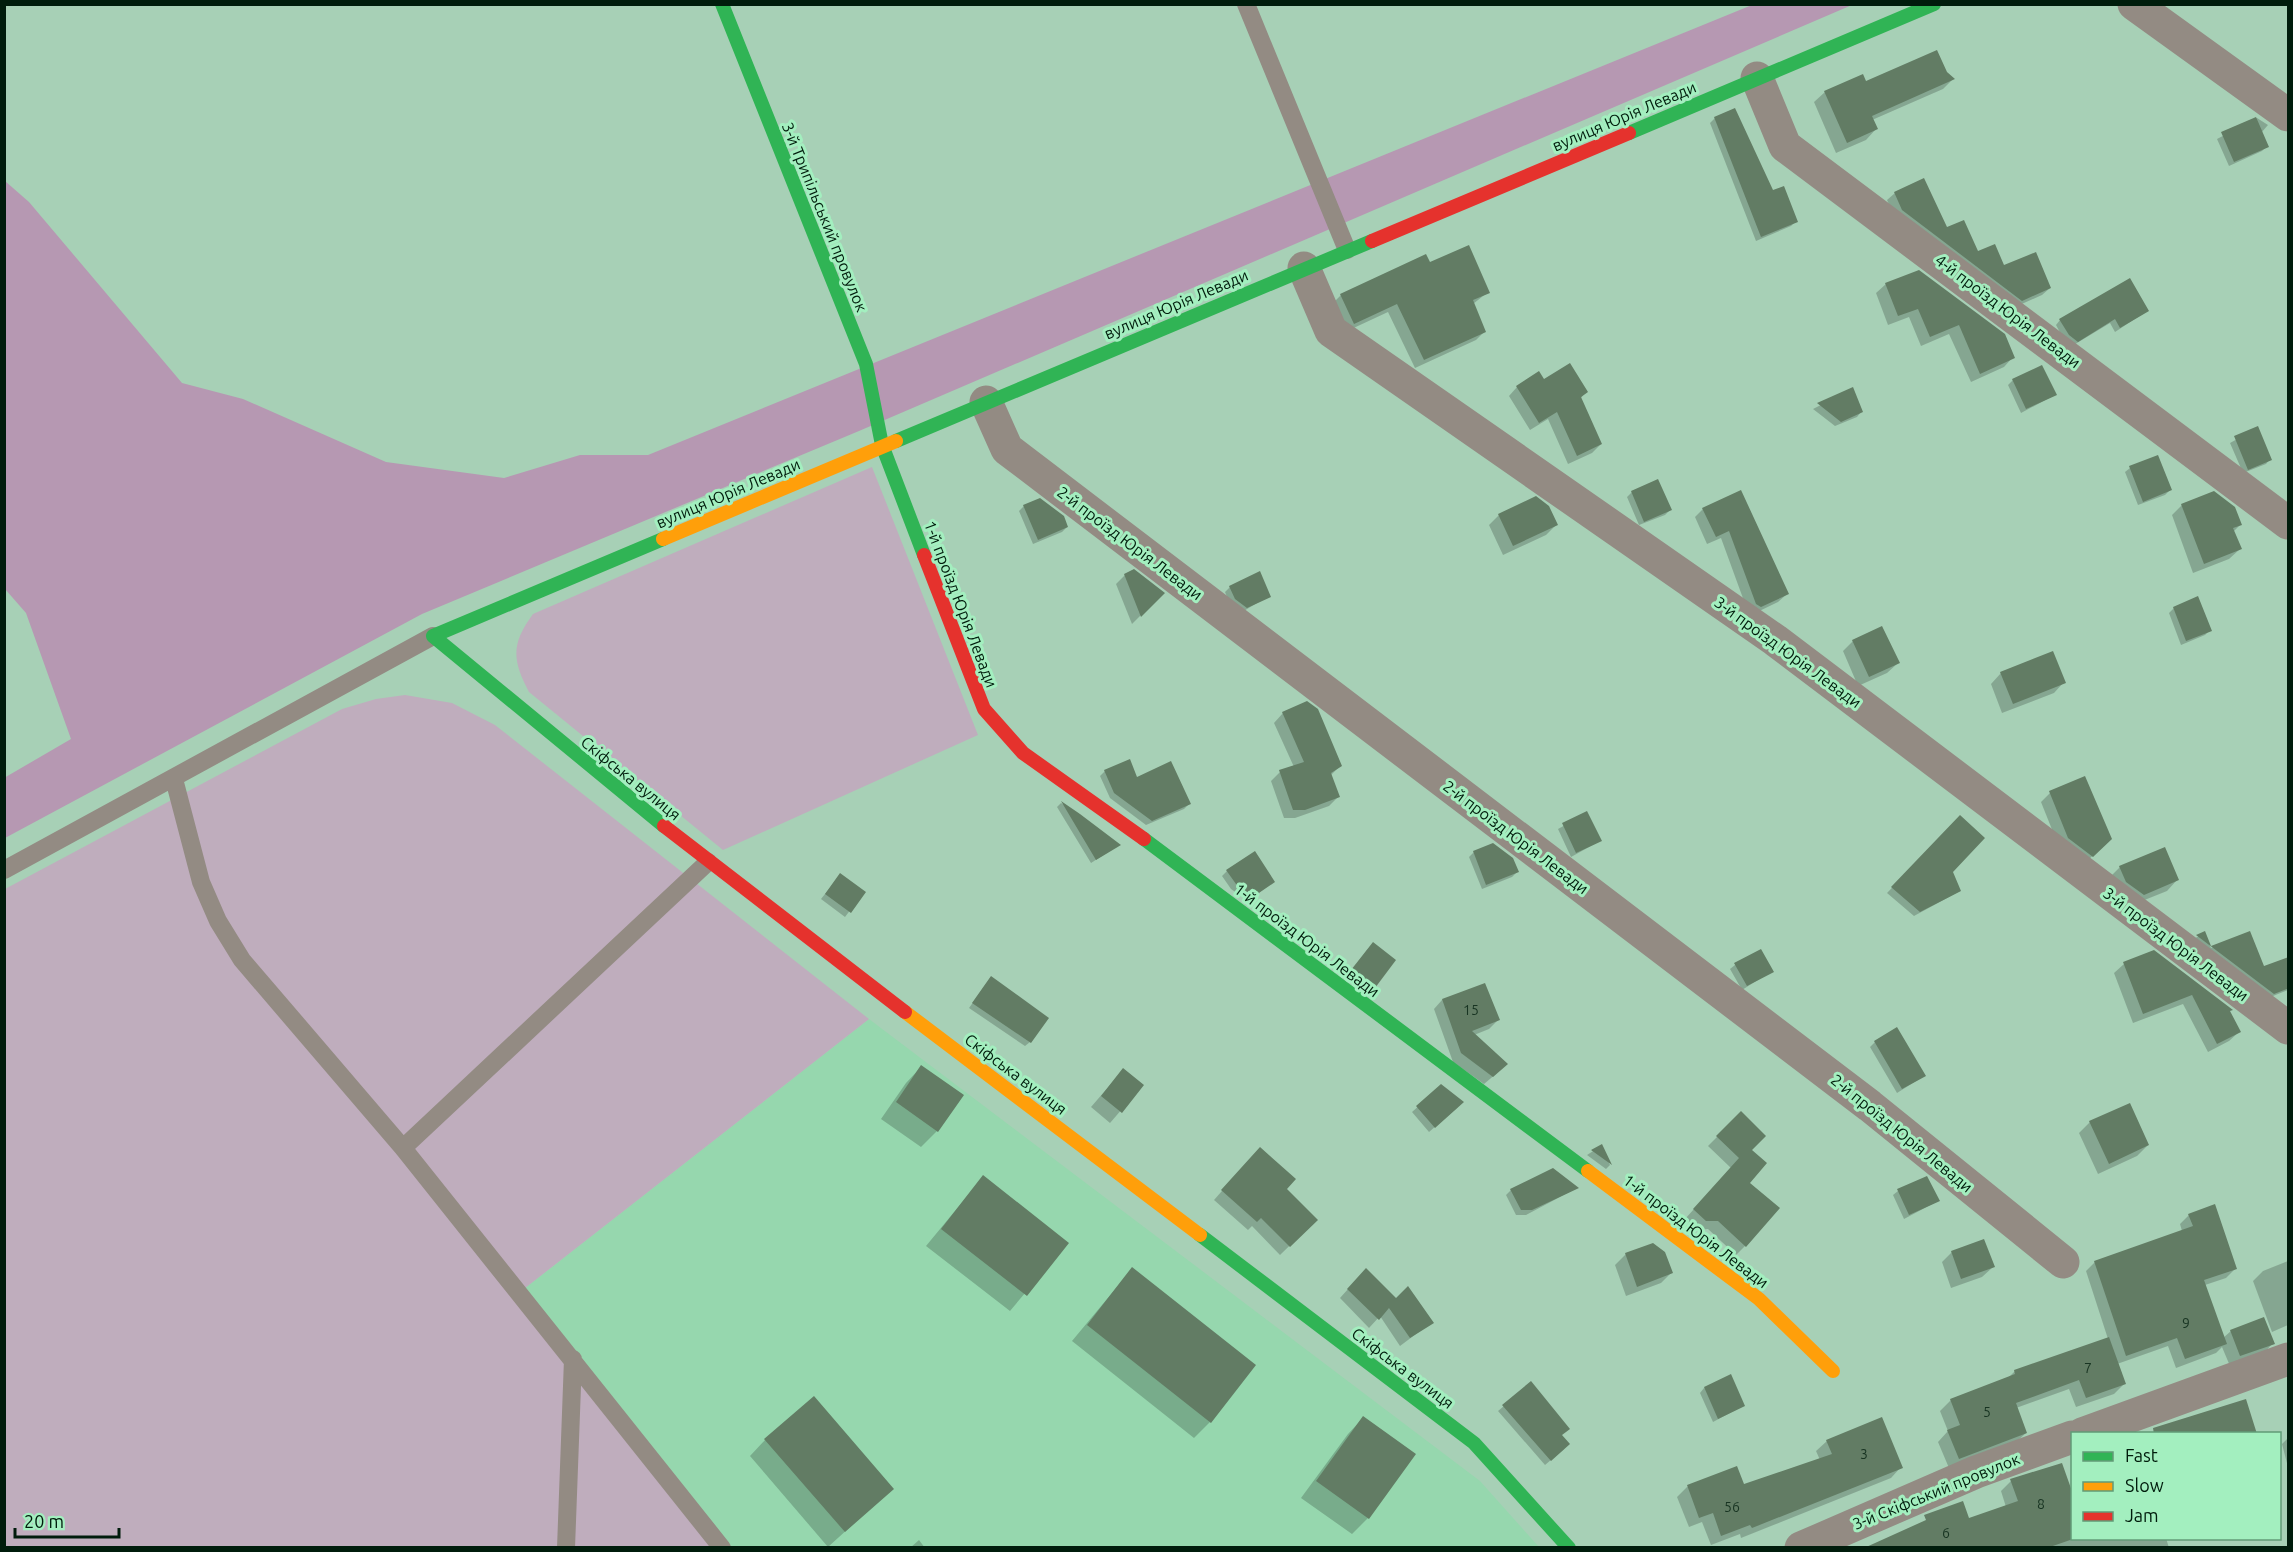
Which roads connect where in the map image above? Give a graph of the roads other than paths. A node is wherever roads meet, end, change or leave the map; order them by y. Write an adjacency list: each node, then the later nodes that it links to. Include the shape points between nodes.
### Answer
1 (722, 4): 10 (street, 3-й Трипільський провулок, via 866,364)
2 (1246, 4): 7 (lane)
3 (1934, 4): 5 (street, вулиця Юрія Левади)
4 (2134, 4): 6 (street)
5 (1757, 78): 7 (street, вулиця Юрія Левади); 11 (street, 4-й проїзд Юрія Левади, via 1785,146)
6 (2289, 115)
7 (1347, 250): 8 (street, вулиця Юрія Левади)
8 (1304, 268): 9 (street, вулиця Юрія Левади); 16 (street, 3-й проїзд Юрія Левади, via 1331,331 1774,640)
9 (986, 402): 10 (street, вулиця Юрія Левади); 18 (street, 2-й проїзд Юрія Левади, via 1007,449 1870,1106)
10 (882, 445): 12 (street, вулиця Юрія Левади); 21 (street, 1-й проїзд Юрія Левади, via 984,709 1023,753 1092,799 1759,1299)
11 (2289, 523)
12 (433, 636): 13 (lane); 14 (street, Скіфська вулиця)
13 (174, 779): 15 (lane); 17 (lane, via 201,882 218,921 242,960)
14 (708, 862): 17 (lane); 26 (street, Скіфська вулиця, via 1474,1443)
15 (4, 870)
16 (2289, 1028)
17 (403, 1148): 19 (lane)
18 (2063, 1262)
19 (573, 1359): 24 (lane); 25 (lane)
20 (2289, 1359): 22 (street)
21 (1833, 1371)
22 (2088, 1432)
23 (2071, 1438): 27 (street, 3-й Скіфський провулок, via 1976,1472)
24 (566, 1548)
25 (722, 1548)
26 (1569, 1548)
27 (1801, 1548)

